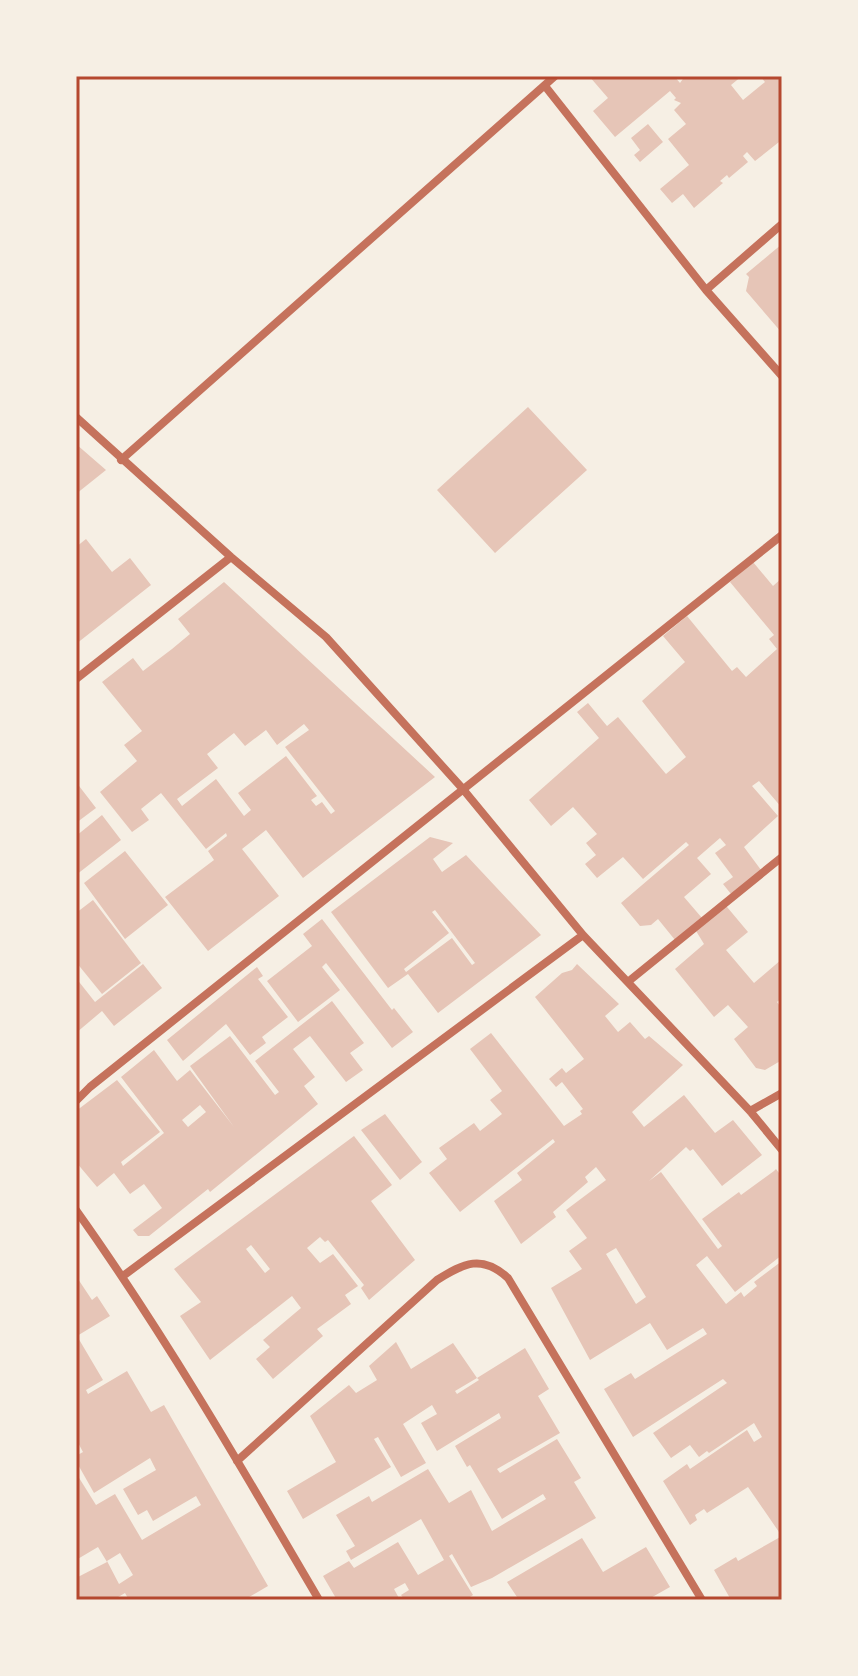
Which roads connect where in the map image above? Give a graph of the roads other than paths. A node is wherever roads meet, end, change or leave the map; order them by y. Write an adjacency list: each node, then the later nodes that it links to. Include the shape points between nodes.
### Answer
1 (555, 76): 2 (street)
2 (545, 86): 4 (street); 7 (street)
3 (782, 224): 4 (street)
4 (706, 290): 5 (street)
5 (782, 376)
6 (76, 417): 7 (street)
7 (121, 460): 9 (street)
8 (782, 535): 11 (street)
9 (231, 557): 10 (street); 11 (street, via 326,637)
10 (76, 679)
11 (462, 788): 13 (street); 16 (street)
12 (782, 857): 14 (street)
13 (583, 935): 14 (street); 20 (street)
14 (629, 981): 17 (street)
15 (782, 1093): 17 (street)
16 (76, 1101)
17 (750, 1111): 18 (street)
18 (782, 1150)
19 (76, 1210): 20 (street)
20 (123, 1276): 21 (street)
21 (237, 1461): 22 (street); 23 (street, via 437,1280 470,1263 486,1263 508,1278)
22 (319, 1600)
23 (702, 1600)

